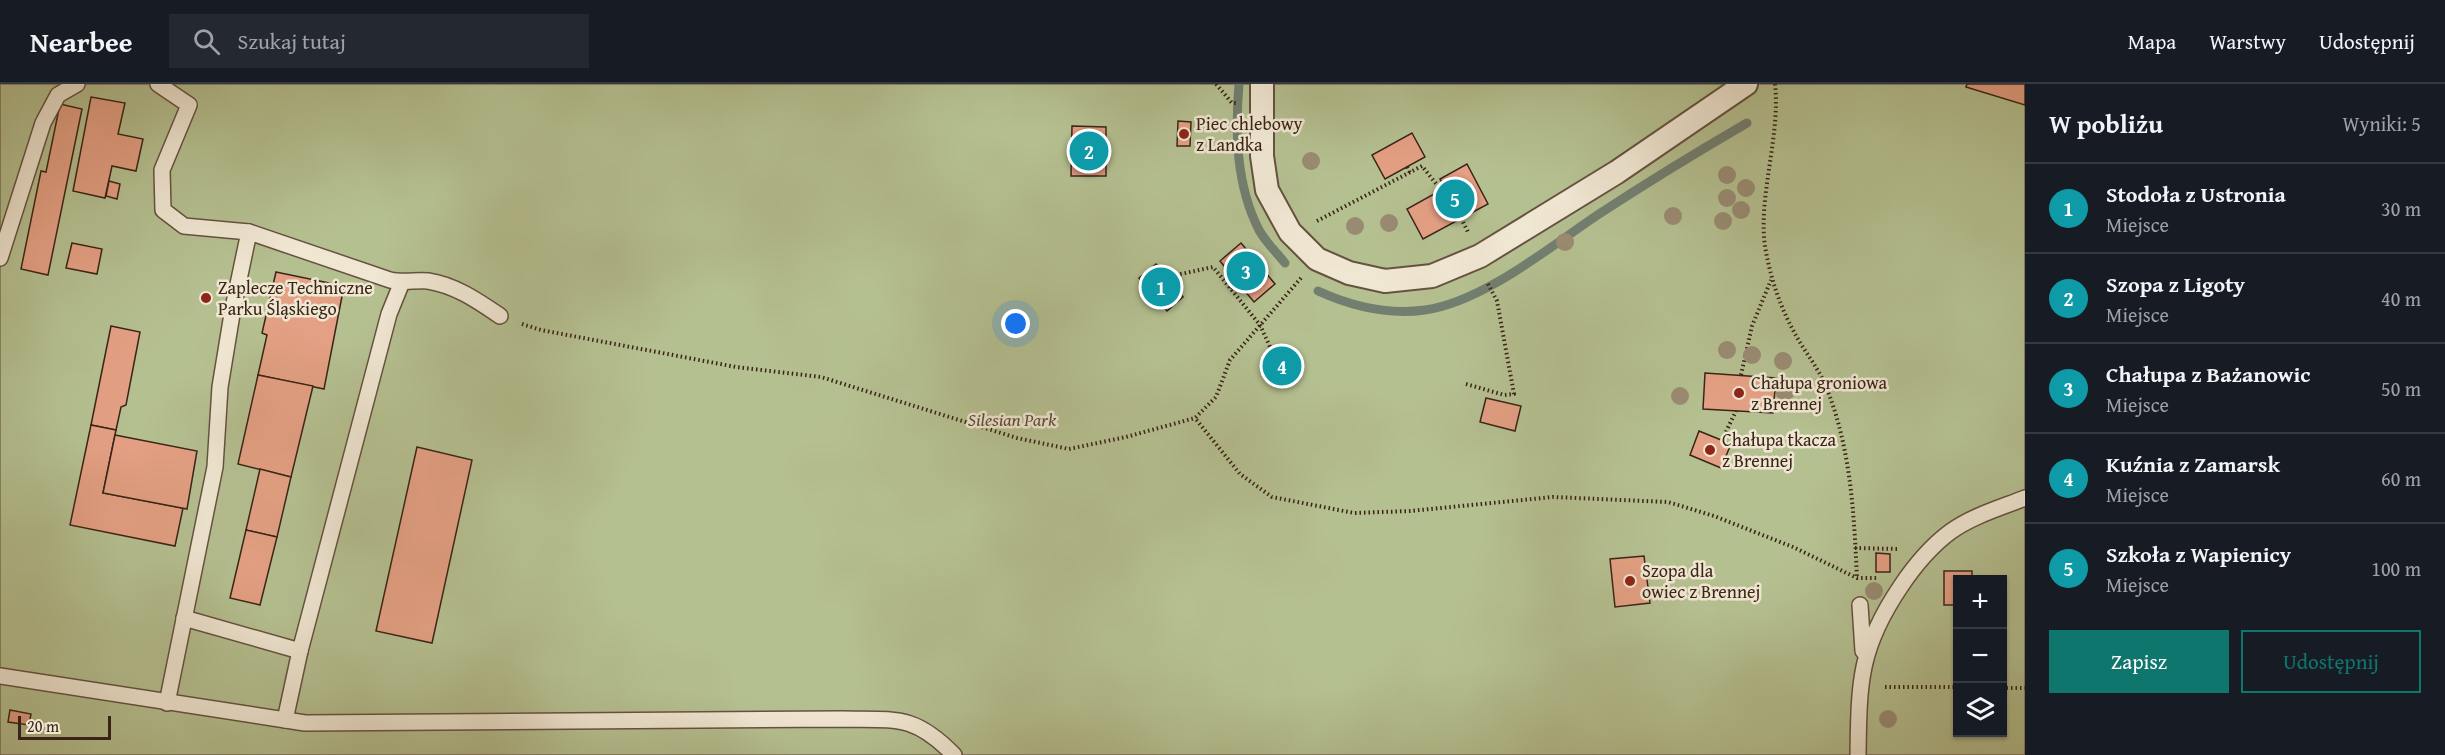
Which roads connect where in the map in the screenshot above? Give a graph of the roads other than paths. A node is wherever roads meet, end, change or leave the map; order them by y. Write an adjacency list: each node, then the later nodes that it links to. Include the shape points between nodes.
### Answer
1 (77, 84): 6 (lane, via 58,95 43,123)
2 (158, 84): 5 (lane, via 189,105 162,170 163,210 184,226)
3 (1262, 84): 4 (street, via 1262,156 1267,190 1290,232 1317,259 1349,273 1385,281 1432,276 1480,256 1617,172)
4 (1746, 84)
5 (249, 232): 7 (lane); 11 (lane, via 220,387 215,467)
6 (0, 258)
7 (402, 282): 8 (lane, via 427,281 454,288); 12 (lane, via 389,314)
8 (500, 316)
9 (2025, 498): 13 (lane, via 1952,531 1928,551 1880,617)
10 (1860, 605): 13 (lane)
11 (184, 618): 12 (lane); 15 (lane)
12 (300, 651): 16 (lane)
13 (1864, 660): 18 (lane)
14 (0, 676): 15 (lane)
15 (167, 703): 16 (lane)
16 (285, 720): 17 (lane, via 878,720 909,722 933,734)
17 (954, 755)
18 (1858, 755)

